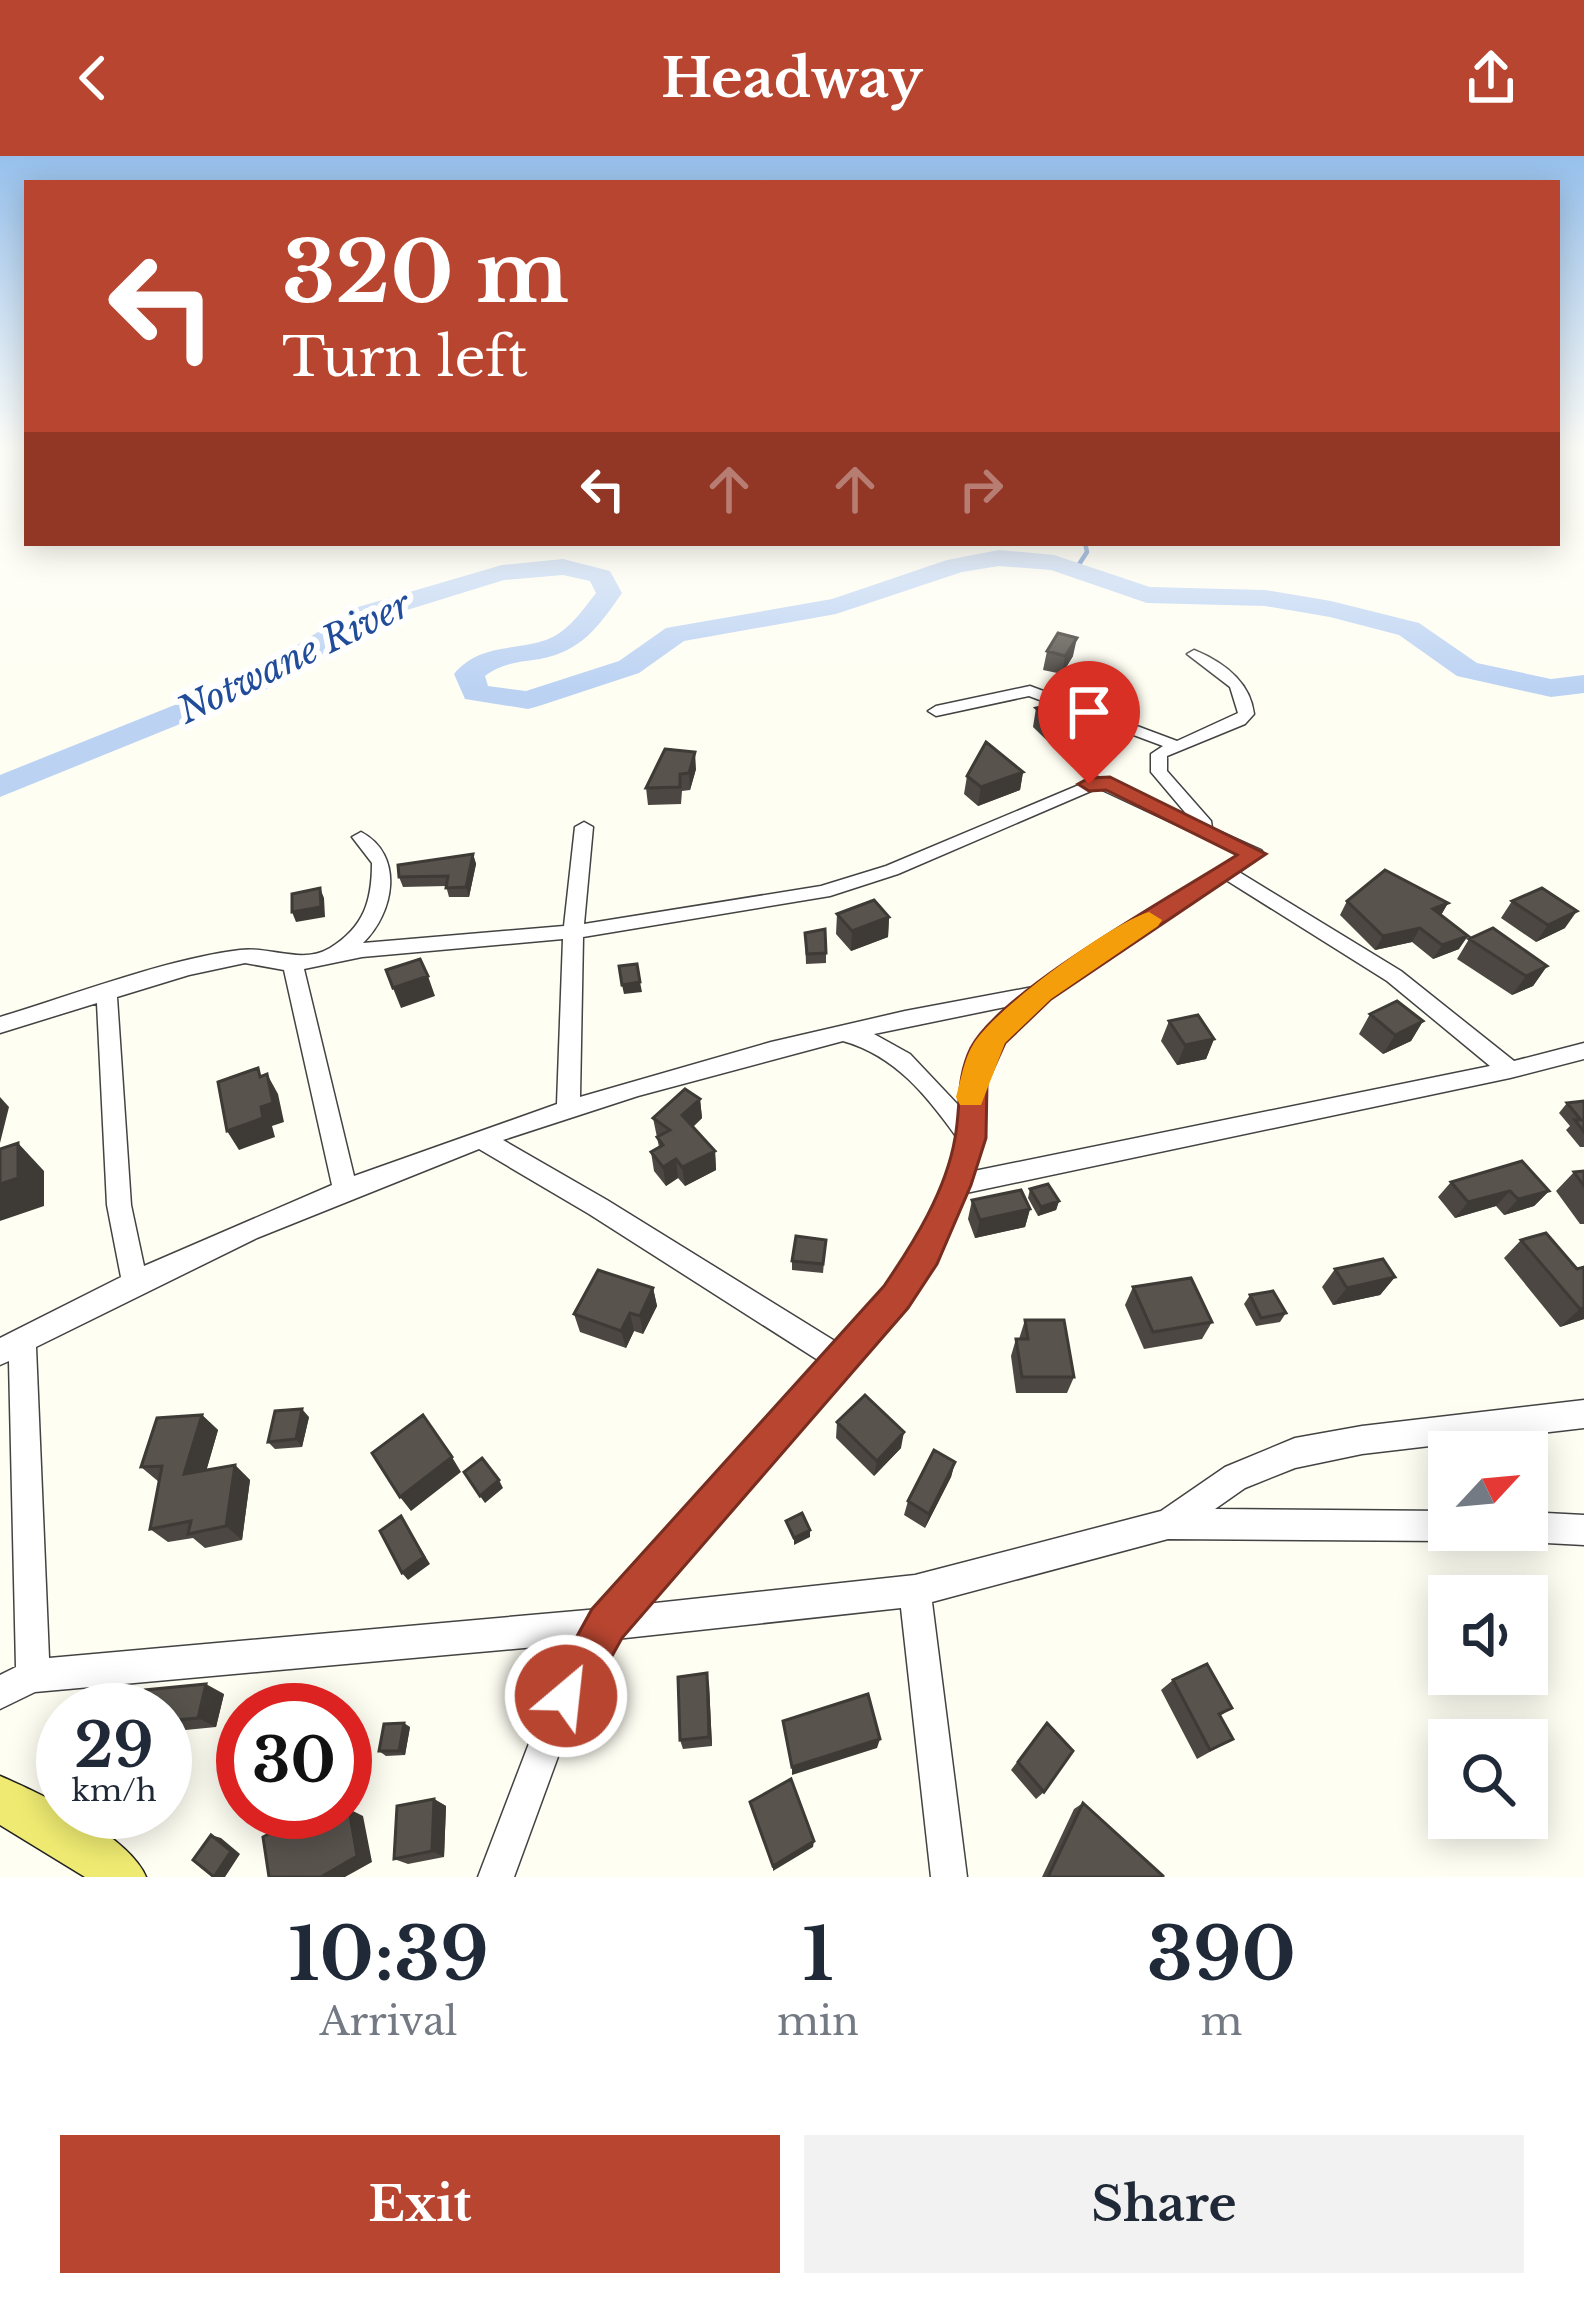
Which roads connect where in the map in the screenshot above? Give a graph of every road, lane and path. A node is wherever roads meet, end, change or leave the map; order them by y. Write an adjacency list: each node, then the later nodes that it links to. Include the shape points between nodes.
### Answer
1 (1194, 654): 3 (street, via 1238,685 1246,714)
2 (936, 711): 3 (street, via 1030,691)
3 (1177, 746): 5 (street, via 1159,754 1159,772)
4 (584, 827): 8 (street)
5 (1214, 835): 7 (street, via 1255,854); 8 (street, via 1098,782 860,882)
6 (361, 837): 9 (street, via 381,862 377,915)
7 (1226, 873): 11 (street); 16 (street, via 1394,976)
8 (573, 932): 9 (street); 17 (street)
9 (333, 954): 10 (street)
10 (293, 964): 12 (street, via 245,956); 21 (street)
11 (1042, 993): 14 (street); 18 (street, via 984,1050 972,1083)
12 (107, 994): 13 (street); 22 (street, via 119,1205)
13 (0, 1025)
14 (842, 1034): 17 (street); 18 (street, via 908,1066)
15 (1584, 1051): 16 (street)
16 (1510, 1070): 20 (street)
17 (568, 1109): 19 (street)
18 (970, 1138): 20 (street)
19 (482, 1139): 21 (street); 24 (street)
20 (956, 1185): 24 (street, via 925,1254)
21 (345, 1186): 22 (street)
22 (134, 1280): 23 (street)
23 (11, 1346): 32 (street)
24 (841, 1360): 31 (street)
25 (1584, 1414): 26 (street, via 1295,1453 1235,1477)
26 (1168, 1524): 27 (street); 30 (street)
27 (1428, 1526)
28 (1548, 1528): 29 (street)
29 (1584, 1530)
30 (915, 1591): 31 (street); 37 (street)
31 (607, 1624): 32 (street); 36 (street, via 553,1724)
32 (33, 1676): 33 (street)
33 (0, 1692)
34 (0, 1799): 35 (main road)
35 (122, 1877)
36 (496, 1877)
37 (950, 1877)

